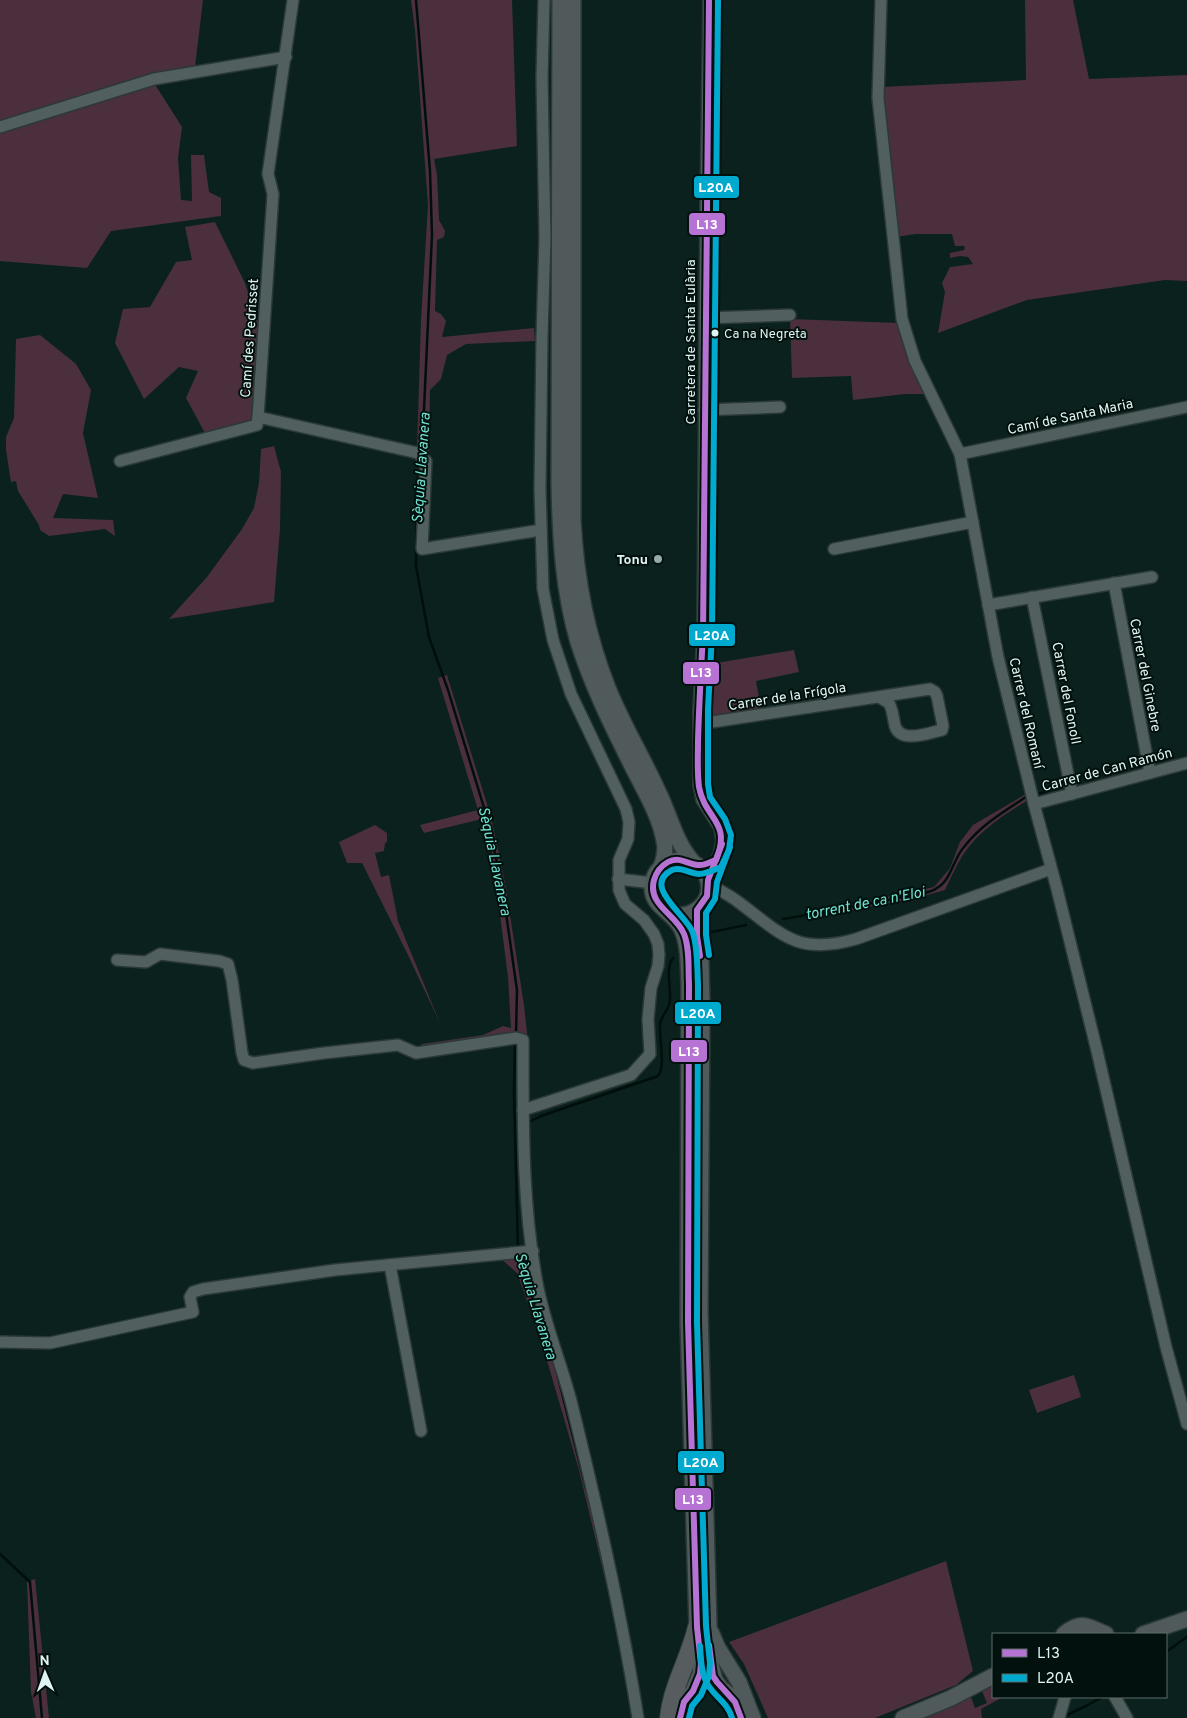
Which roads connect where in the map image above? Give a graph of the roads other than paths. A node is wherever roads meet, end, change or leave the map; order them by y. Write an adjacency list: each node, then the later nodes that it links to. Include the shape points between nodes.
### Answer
1 (293, 0): 7 (street, Camí des Pedrisset)
2 (544, 0): 18 (street)
3 (560, 0): 32 (main road, via 559,484 562,555 571,611 586,666 662,833 665,849)
4 (573, 0): 31 (main road, via 572,520 578,580 590,635 608,688 665,806 679,844)
5 (710, 0): 10 (street, Carretera de Santa Eulària)
6 (880, 0): 15 (street, Carrer del Romaní, via 878,98 902,319 916,361)
7 (286, 57): 8 (street, via 154,79); 14 (street, Camí des Pedrisset, via 268,174 273,194)
8 (0, 128)
9 (790, 315): 10 (street)
10 (705, 318): 13 (street, Carretera de Santa Eulària)
11 (780, 407): 13 (street)
12 (1187, 407): 15 (street, Camí de Santa Maria)
13 (704, 410): 25 (street, Carretera de Santa Eulària, via 703,634)
14 (258, 417): 16 (street, via 257,425); 18 (street, Camí des Pedrisset, via 418,453 426,461 422,549)
15 (960, 454): 17 (street, Carrer del Romaní)
16 (120, 461)
17 (973, 522): 19 (street); 23 (street, Carrer del Romaní)
18 (541, 530): 34 (street, via 542,589 553,640 575,702 626,809 629,822 628,839 619,860)
19 (834, 549)
20 (1152, 577): 21 (street)
21 (1114, 583): 22 (street); 27 (street, Carrer del Ginebre)
22 (1032, 597): 23 (street); 28 (street, Carrer del Fonoll)
23 (988, 604): 29 (street, Carrer del Romaní)
24 (879, 697): 24 (street, Carrer de la Frígola, via 930,689 937,696 942,730 906,737 900,735 889,703); 25 (street, Carrer de la Frígola)
25 (699, 724): 30 (street, Carretera de Santa Eulària, via 700,793 722,835)
26 (1187, 764): 27 (street, Carrer de Can Ramón)
27 (1150, 773): 28 (street, Carrer de Can Ramón)
28 (1072, 794): 29 (street, Carrer de Can Ramón)
29 (1034, 804): 33 (street, Carrer del Romaní)
30 (716, 860): 31 (street); 35 (street, Carretera de Santa Eulària)
31 (695, 864): 32 (main road, via 672,860); 35 (main road, via 703,870)
32 (661, 867): 36 (main road)
33 (1051, 869): 37 (street, via 856,939 827,945 812,945 785,936); 45 (street, Carrer del Romaní)
34 (618, 879): 36 (street); 41 (street, via 625,904 644,920 658,944 658,966 648,1019 650,1054 631,1075)
35 (708, 881): 37 (street); 38 (main road, via 708,892)
36 (653, 882): 39 (main road, via 656,902)
37 (730, 896): 38 (street, via 717,897)
38 (701, 905): 39 (main road, via 685,915); 48 (main road, via 697,930 702,1004)
39 (670, 914): 48 (main road, via 684,934 689,984 688,1322)
40 (117, 960): 41 (street, via 146,962 160,954 228,964 242,1053 244,1060 253,1064 398,1045 416,1053 516,1038 523,1040)
41 (523, 1110): 42 (street, via 527,1206)
42 (533, 1251): 43 (street); 57 (street, via 538,1289 566,1382 614,1580)
43 (390, 1266): 44 (street, via 335,1270 203,1289 193,1292 190,1297 193,1312 50,1343); 46 (street)
44 (0, 1342)
45 (1187, 1424)
46 (421, 1431)
47 (1187, 1619): 51 (main road)
48 (703, 1626): 53 (main road, via 711,1668); 54 (main road, via 700,1674); 58 (highway, via 676,1686); 61 (main road, via 714,1638 739,1682)
49 (1065, 1633): 50 (main road, via 1078,1626 1087,1626)
50 (1102, 1633)
51 (1146, 1633)
52 (992, 1677): 62 (main road)
53 (721, 1688): 54 (main road, via 706,1686); 60 (main road, via 736,1704)
54 (693, 1691): 59 (main road, via 684,1702)
55 (1065, 1698): 63 (street)
56 (1116, 1698): 64 (street)
57 (638, 1718)
58 (670, 1718)
59 (680, 1718)
60 (741, 1718)
61 (753, 1718)
62 (903, 1718)
63 (1059, 1718)
64 (1127, 1718)

